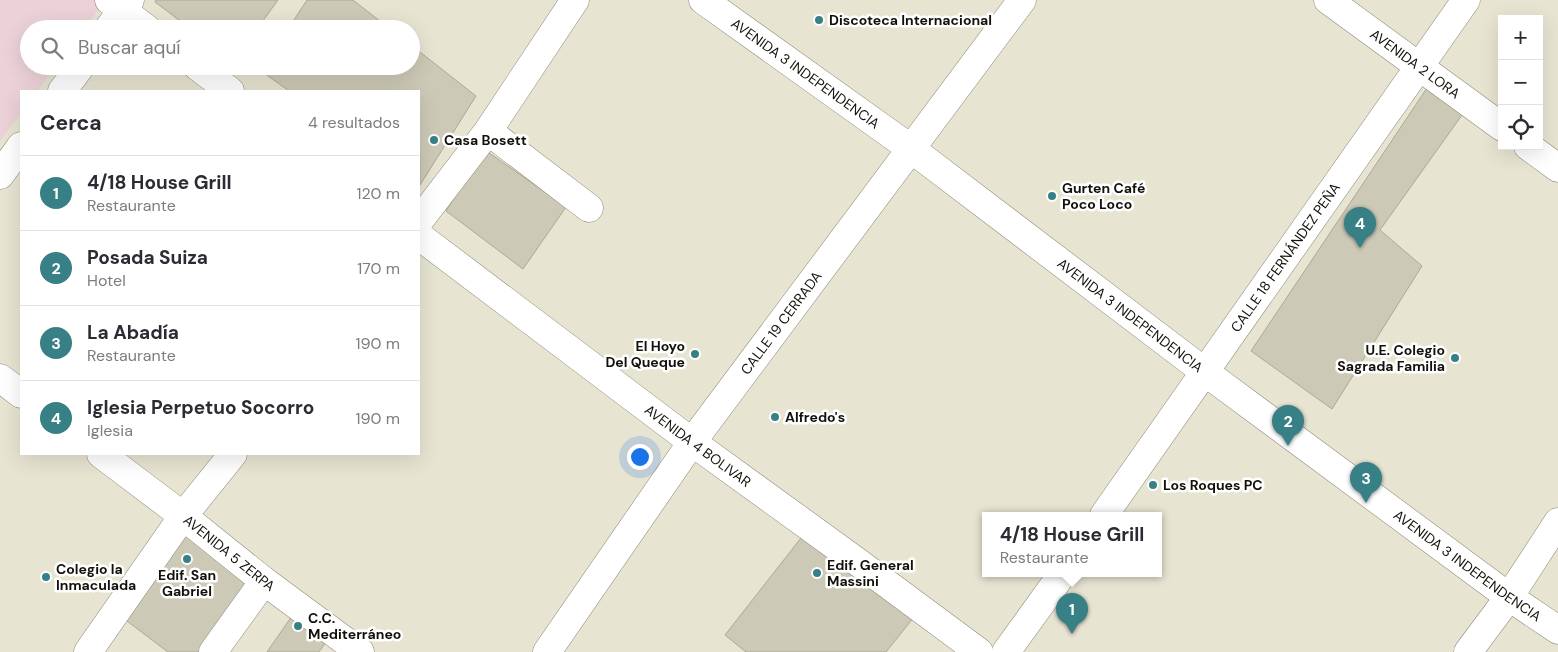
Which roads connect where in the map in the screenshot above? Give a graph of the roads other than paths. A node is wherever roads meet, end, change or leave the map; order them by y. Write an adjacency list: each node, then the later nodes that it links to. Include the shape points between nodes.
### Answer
1 (575, 0): 14 (street)
2 (703, 0): 16 (street, AVENIDA 3 INDEPENDENCIA)
3 (1022, 0): 16 (street, CALLE 19 CERRADA)
4 (1328, 0): 8 (street, AVENIDA 2 LORA)
5 (1466, 0): 8 (street, CALLE 18 FERNÁNDEZ PEÑA)
6 (117, 10): 7 (street)
7 (133, 20)
8 (1419, 67): 13 (street, AVENIDA 2 LORA); 23 (street, CALLE 18 FERNÁNDEZ PEÑA)
9 (74, 75): 11 (street)
10 (209, 75): 12 (street)
11 (63, 90)
12 (229, 90)
13 (1498, 124)
14 (488, 131): 20 (street); 21 (street)
15 (20, 147): 19 (street)
16 (910, 148): 23 (street, AVENIDA 3 INDEPENDENCIA); 26 (street, CALLE 19 CERRADA)
17 (1533, 150): 18 (street)
18 (1558, 168)
19 (0, 175)
20 (589, 208)
21 (420, 220)
22 (420, 237): 26 (street, AVENIDA 4 BOLIVAR)
23 (1206, 372): 29 (street, CALLE 18 FERNÁNDEZ PEÑA); 34 (street, AVENIDA 3 INDEPENDENCIA)
24 (0, 378): 25 (street)
25 (20, 393)
26 (692, 442): 37 (street, CALLE 19 CERRADA); 40 (street, AVENIDA 4 BOLIVAR)
27 (101, 455): 30 (street, AVENIDA 5 ZERPA)
28 (232, 455): 30 (street)
29 (1106, 512)
30 (183, 516): 33 (street, AVENIDA 5 ZERPA); 36 (street)
31 (1558, 522): 34 (street)
32 (1060, 577): 41 (street)
33 (264, 581): 38 (street); 39 (street, AVENIDA 5 ZERPA)
34 (1509, 597): 35 (street, AVENIDA 3 INDEPENDENCIA); 42 (street)
35 (1558, 630)
36 (102, 647)
37 (549, 651)
38 (213, 652)
39 (360, 652)
40 (979, 652)
41 (1006, 652)
42 (1468, 652)

